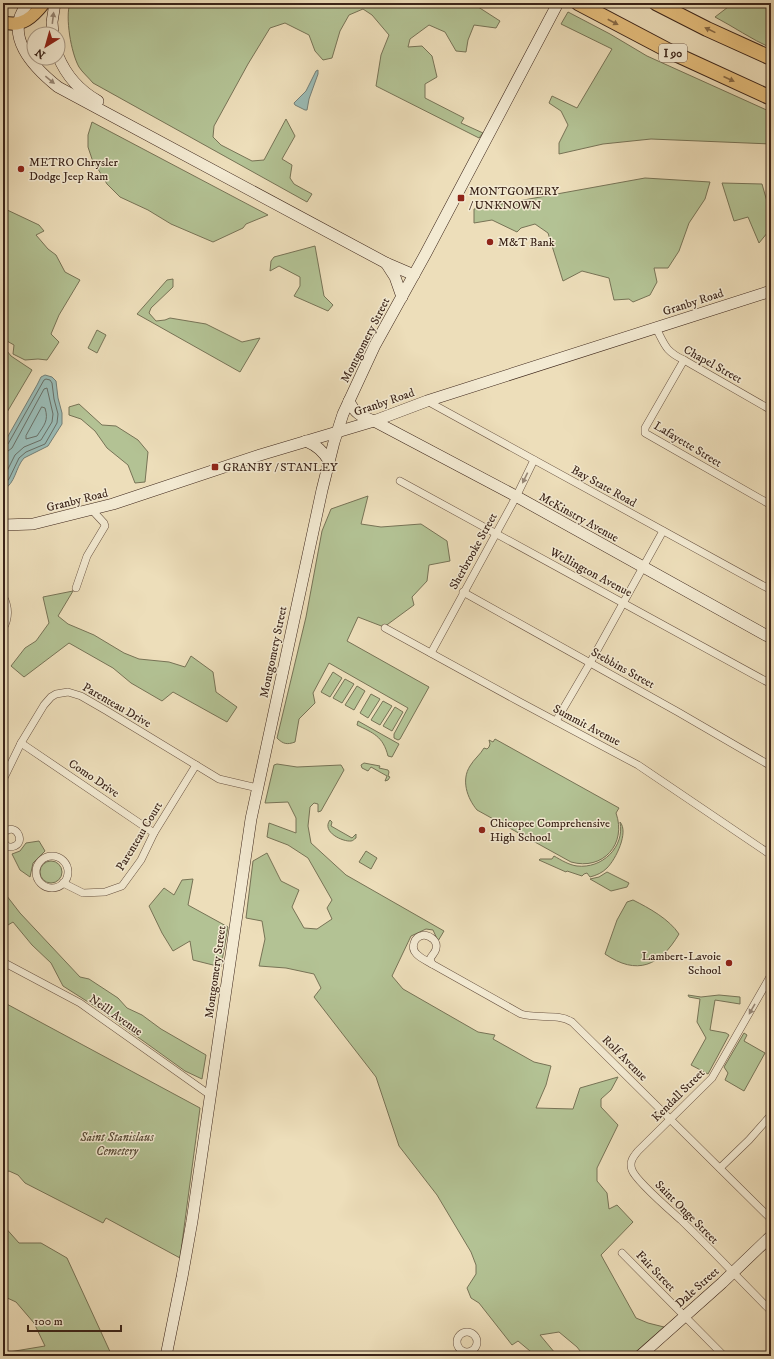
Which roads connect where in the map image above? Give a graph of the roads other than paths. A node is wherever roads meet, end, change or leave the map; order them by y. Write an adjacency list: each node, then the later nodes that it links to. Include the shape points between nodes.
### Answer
1 (28, 3): 8 (main road, via 19,15)
2 (44, 3): 8 (main road, via 34,15)
3 (56, 3): 9 (main road, one-way to 3)
4 (558, 3): 14 (main road, Montgomery Street)
5 (578, 3): 12 (highway, I 90, one-way to 12, via 673,53)
6 (656, 3): 10 (highway, one-way to 6)
7 (3, 22): 8 (main road)
8 (18, 24): 13 (main road, one-way to 13, via 19,36 26,53 40,71 58,87)
9 (52, 26)
10 (771, 58)
11 (64, 66): 14 (main road, via 80,89 90,97 394,260)
12 (771, 98)
13 (386, 263): 14 (main road); 16 (main road, via 395,277)
14 (414, 275): 16 (main road, Montgomery Street)
15 (771, 290): 17 (main road, Granby Road)
16 (402, 297): 19 (main road, Montgomery Street, via 375,345)
17 (656, 328): 18 (street, Chapel Street, via 668,351); 20 (main road, Granby Road)
18 (684, 360): 21 (street, Chapel Street); 29 (street, Lafayette Street, via 645,428 645,433)
19 (349, 401): 22 (main road, McKinstry Avenue, via 356,413); 23 (main road, Montgomery Street)
20 (427, 401): 22 (main road, Granby Road); 25 (street, Bay State Road)
21 (771, 410)
22 (374, 421): 23 (main road, Granby Road); 28 (main road, McKinstry Avenue)
23 (338, 431): 24 (main road, Granby Road); 26 (main road, Montgomery Street)
24 (306, 441): 26 (main road, via 316,446); 30 (main road, Granby Road)
25 (534, 460): 28 (street, Sherbrooke Street, one-way to 28); 32 (street, Bay State Road)
26 (329, 461): 51 (main road, Montgomery Street)
27 (400, 481): 33 (street, Wellington Avenue)
28 (516, 497): 33 (street, Sherbrooke Street); 34 (main road, McKinstry Avenue)
29 (771, 505)
30 (92, 510): 31 (main road, Granby Road, via 33,524); 35 (street, via 105,526 88,556)
31 (3, 525)
32 (663, 531): 34 (street); 36 (street, Bay State Road)
33 (496, 533): 37 (street, Sherbrooke Street); 39 (street, Wellington Avenue)
34 (643, 567): 39 (street); 42 (main road, McKinstry Avenue)
35 (76, 588)
36 (771, 590)
37 (463, 592): 43 (street, Sherbrooke Street); 44 (street, Stebbins Street)
38 (3, 596): 41 (street, via 8,611)
39 (623, 602): 44 (street); 45 (street, Wellington Avenue)
40 (385, 628): 43 (street, Summit Avenue)
41 (3, 629)
42 (771, 638)
43 (431, 653): 46 (street, Summit Avenue)
44 (590, 663): 46 (street); 49 (street, Stebbins Street)
45 (771, 684)
46 (556, 721): 55 (street, Summit Avenue, via 638,765)
47 (21, 743): 48 (street, Parenteau Drive, via 47,700 56,694 68,692 81,696); 50 (street, Parenteau Drive); 53 (street, Como Drive)
48 (196, 766): 51 (street, Parenteau Drive, via 222,780); 53 (street, Parenteau Court)
49 (771, 766)
50 (3, 780)
51 (258, 788): 60 (main road, Montgomery Street, via 251,819)
52 (3, 832): 54 (street, via 15,830 19,840 11,847)
53 (154, 833): 56 (street, Parenteau Court, via 141,860 122,886 105,892 83,893)
54 (3, 842)
55 (771, 855)
56 (63, 883): 56 (street, via 67,874 66,864 53,856 43,859 36,873 40,882 49,887)
57 (3, 962): 60 (street, Neill Avenue, via 80,1003)
58 (432, 964): 62 (street, Rolf Avenue, via 521,1014 564,1018 572,1022)
59 (771, 975): 62 (street, Kendall Street, one-way to 62, via 712,1078)
60 (210, 1095): 71 (main road, Montgomery Street, via 182,1277)
61 (771, 1115): 64 (street)
62 (670, 1119): 63 (street, Kendall Street, via 638,1151); 64 (street, Rolf Avenue)
63 (631, 1164): 68 (street, Saint Onge Street, via 632,1171 640,1180)
64 (720, 1168): 65 (street, Rolf Avenue)
65 (771, 1219)
66 (771, 1236): 68 (main road, Dale Street)
67 (622, 1253): 70 (street, Fair Street)
68 (733, 1272): 69 (street, Saint Onge Street); 70 (main road, Dale Street)
69 (771, 1311)
70 (685, 1316): 72 (main road, Dale Street); 73 (street, Fair Street)
71 (166, 1356)
72 (640, 1356)
73 (724, 1356)

